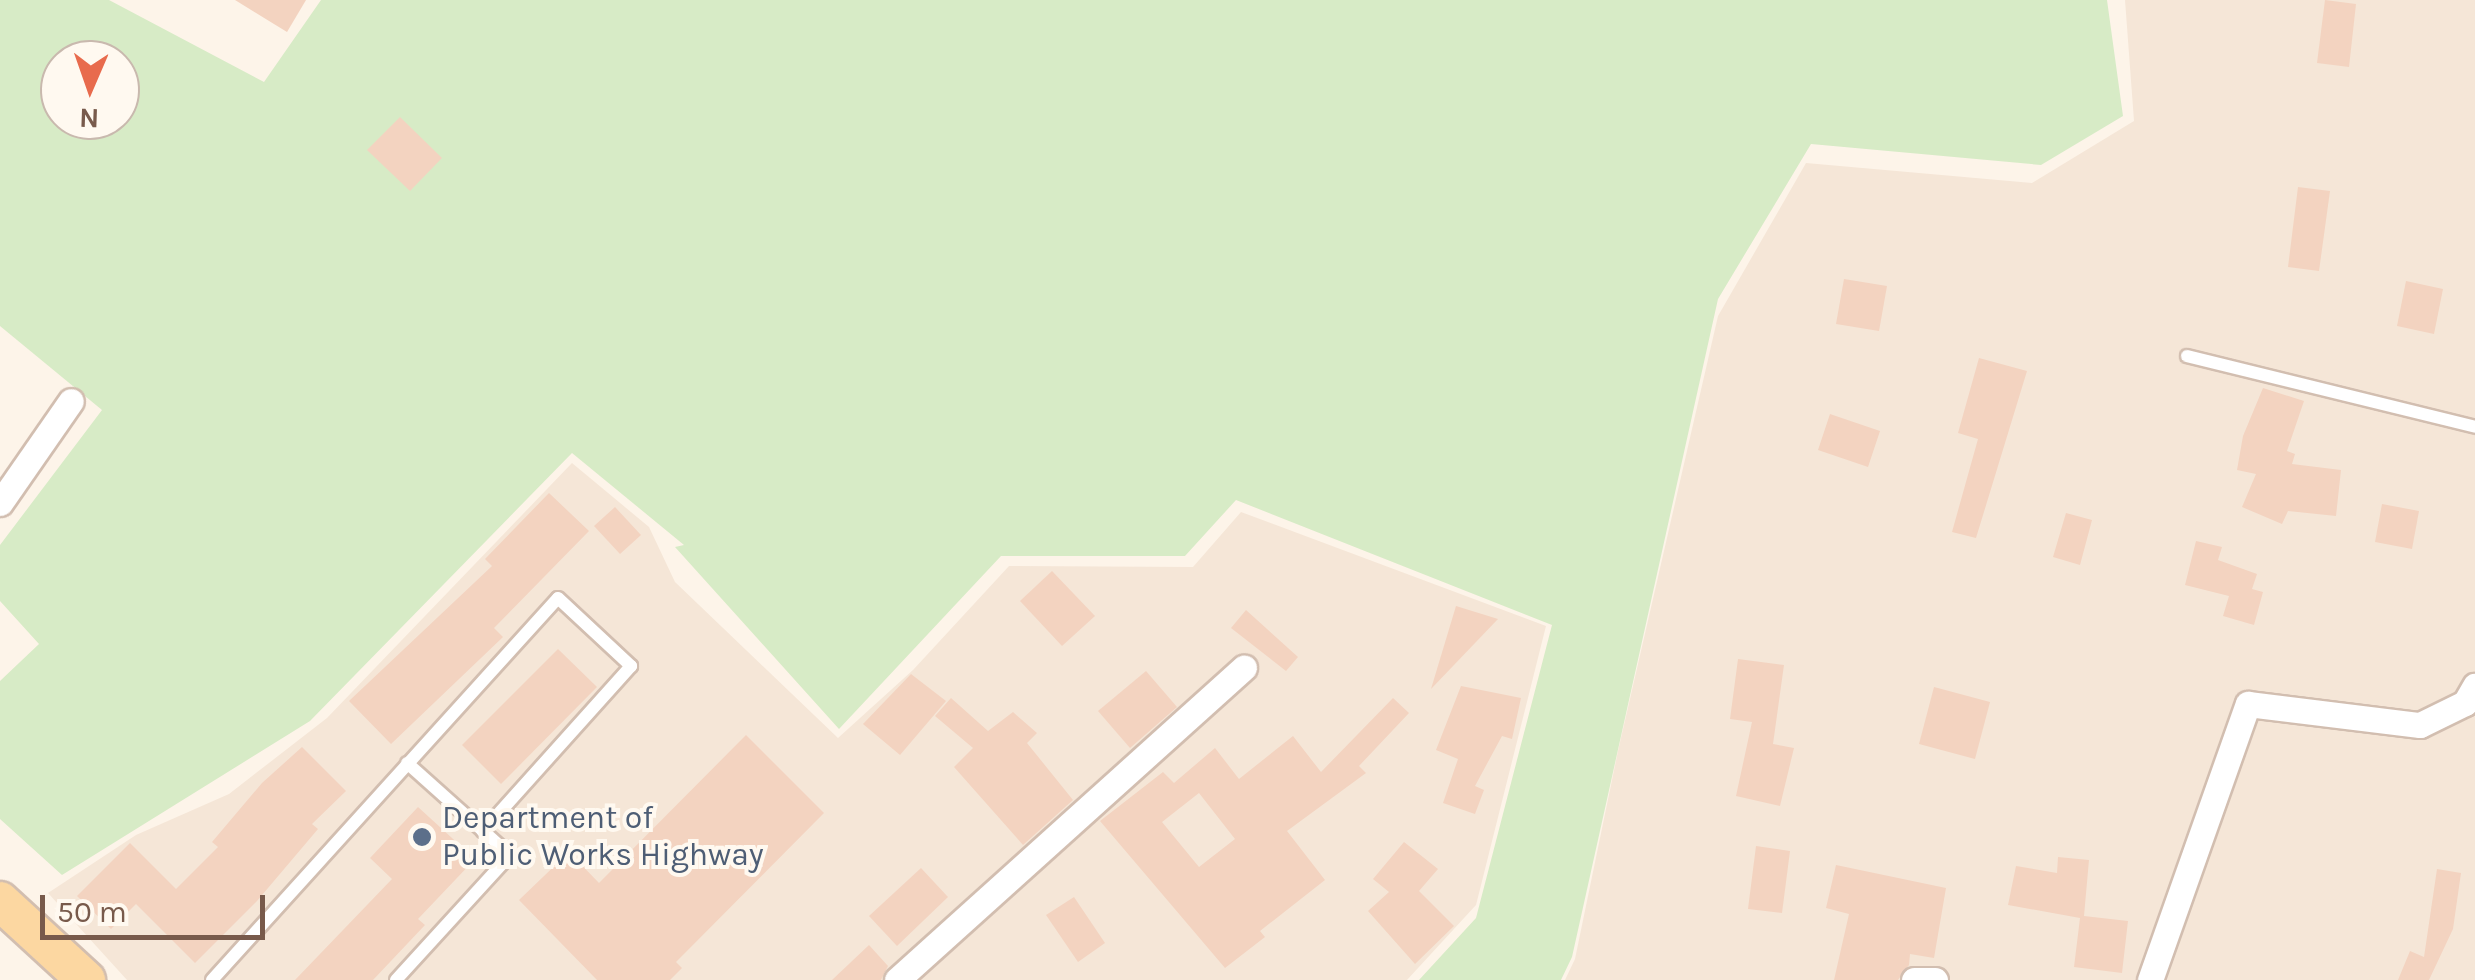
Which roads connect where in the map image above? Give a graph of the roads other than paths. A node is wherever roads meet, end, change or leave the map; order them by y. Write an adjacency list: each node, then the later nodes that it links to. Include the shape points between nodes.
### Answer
1 (2188, 356): 3 (lane)
2 (70, 402): 4 (street)
3 (2475, 427)
4 (0, 503)
5 (1244, 668): 13 (street)
6 (2475, 686): 16 (street, via 2465,704 2420,725 2248,704)
7 (407, 764): 8 (lane); 8 (lane, via 558,598 631,666); 11 (lane)
8 (483, 831): 12 (lane, via 510,855)
9 (0, 901): 10 (main road)
10 (86, 980)
11 (212, 980)
12 (396, 980)
13 (897, 980)
14 (1914, 980): 15 (street)
15 (1936, 980)
16 (2150, 980)

